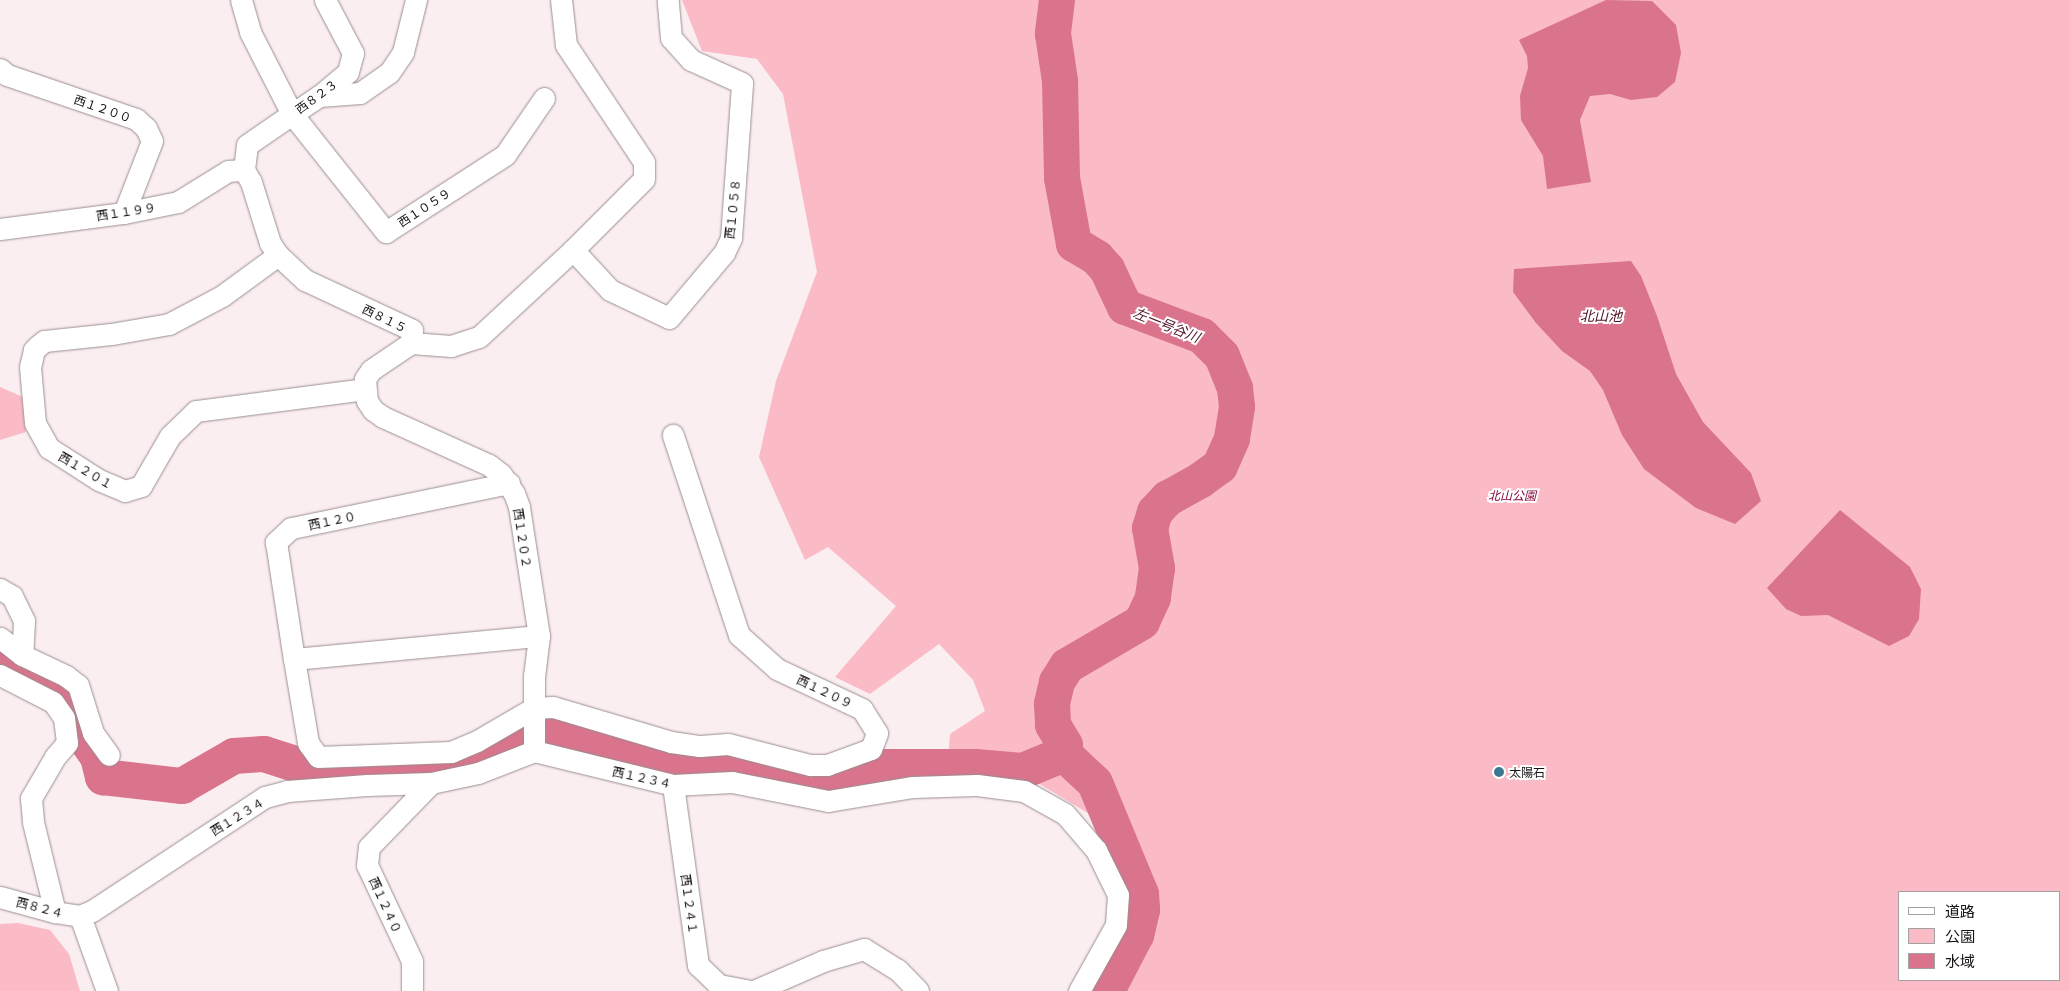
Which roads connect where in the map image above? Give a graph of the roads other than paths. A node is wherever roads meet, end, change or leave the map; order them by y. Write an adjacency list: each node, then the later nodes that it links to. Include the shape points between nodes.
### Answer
1 (241, 0): 9 (street, via 250,32)
2 (325, 0): 7 (street, 西８２３, via 353,53 348,72)
3 (416, 0): 7 (street, via 403,52 389,73 360,93)
4 (561, 0): 13 (street, 西８１５, via 566,45 644,162 644,179)
5 (668, 0): 13 (street, 西１０５８, via 671,38 690,60 742,83 731,238 724,253 669,318 610,290)
6 (0, 69): 11 (street, 西１２００, via 7,75 136,118 146,128 152,141)
7 (319, 96): 9 (street, 西８２３)
8 (544, 98): 9 (street, 西１０５９, via 505,155 386,232)
9 (292, 114): 10 (street, via 247,145)
10 (244, 170): 11 (street, 西１１９９, via 228,170 178,202); 14 (street, 西８１５, via 252,182 270,243)
11 (124, 213): 12 (street, 西１１９９)
12 (0, 229)
13 (573, 250): 15 (street, 西８１５, via 478,337 452,346)
14 (278, 255): 15 (street, 西８１５, via 305,280 412,330); 16 (street, 西１２０１, via 222,296 169,324 44,341 38,346 30,367 35,423 49,448 99,480 124,491 141,486 170,436 196,411)
15 (411, 343): 16 (street, via 371,370 365,379)
16 (365, 388): 18 (street, 西１２０２, via 366,401 383,418 489,465)
17 (673, 435): 25 (street, 西１２０９, via 740,634 777,669 862,709 877,733 871,749 827,765 810,765 728,744 700,746 671,742 554,706)
18 (509, 483): 20 (street, 西１２０２, via 519,507); 23 (street, 西１２０, via 291,528 276,542)
19 (0, 589): 22 (street, via 12,596 24,621)
20 (539, 636): 23 (street); 25 (street, 西１２０２)
21 (0, 638): 22 (street)
22 (22, 655): 26 (street, via 78,685 93,733)
23 (294, 659): 25 (street, 西１２０, via 308,742 318,757 451,752 477,741)
24 (0, 675): 30 (street, via 53,702 64,718 67,743 55,757 32,798 33,822)
25 (534, 728): 27 (street, 西１２３４, via 478,773); 28 (street, 西１２３４)
26 (109, 755)
27 (431, 783): 31 (street, 西１２３４, via 287,790 265,797); 33 (street, 西１２４０, via 369,847 367,865 412,961)
28 (673, 785): 34 (street, 西１２４１, via 698,965 719,985); 37 (street, 西１２３４, via 732,782 828,801 913,787 977,785 1024,791 1065,814 1096,850 1118,895 1116,925)
29 (0, 897): 30 (street, 西８２４)
30 (55, 912): 31 (street, 西８２４)
31 (80, 916): 32 (street)
32 (107, 991)
33 (412, 991)
34 (749, 991)
35 (754, 991): 36 (street, via 822,961 864,949 898,970)
36 (918, 991)
37 (1079, 991)

